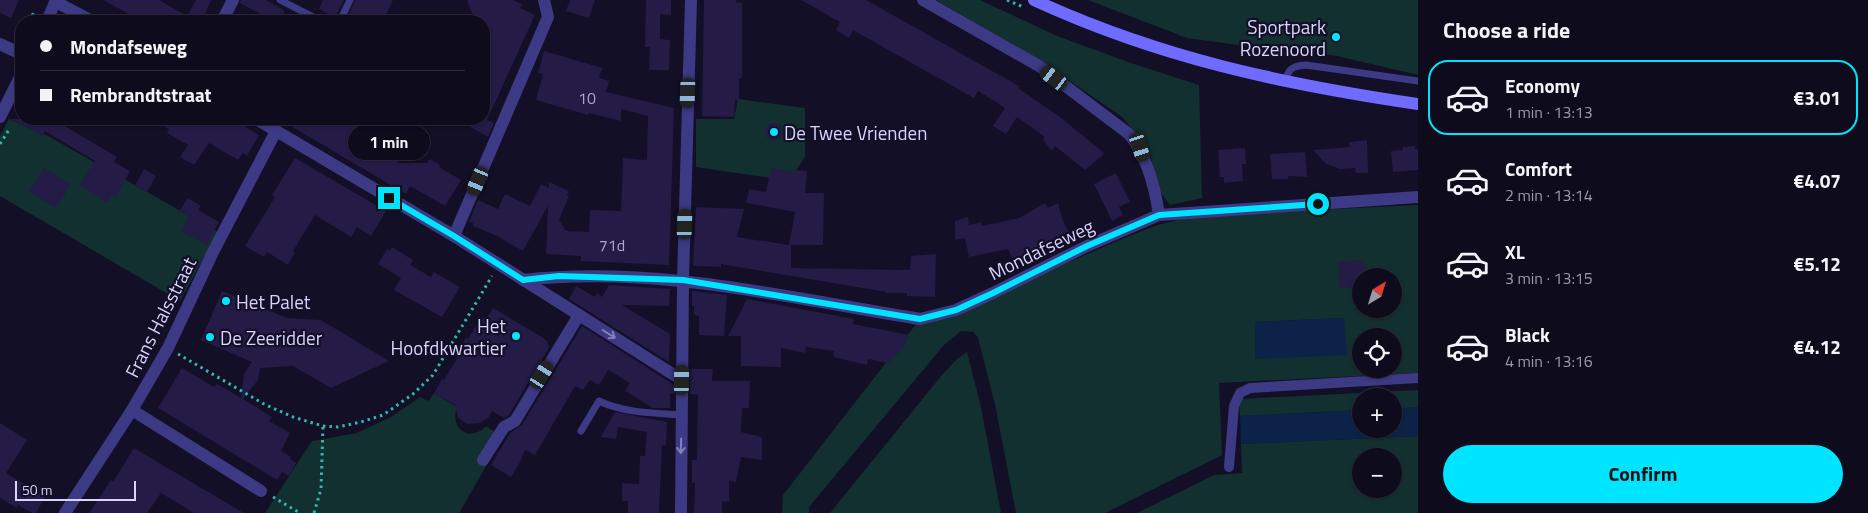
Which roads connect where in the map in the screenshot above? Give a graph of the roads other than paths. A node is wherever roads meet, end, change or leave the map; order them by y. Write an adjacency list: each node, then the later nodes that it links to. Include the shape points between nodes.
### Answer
1 (233, 0): 11 (street)
2 (280, 0): 12 (lane)
3 (350, 0): 13 (lane)
4 (544, 0): 25 (street, via 548,16)
5 (691, 0): 27 (street)
6 (923, 0): 24 (street, via 1040,66 1129,134 1140,147)
7 (1034, 0): 17 (main road, via 1095,26 1187,58)
8 (56, 1): 9 (street); 10 (street)
9 (50, 15)
10 (81, 15)
11 (225, 15)
12 (309, 15)
13 (343, 15)
14 (0, 44): 15 (street)
15 (15, 51)
16 (1418, 81): 17 (lane, via 1306,65 1294,66 1287,72)
17 (1285, 82): 19 (main road)
18 (15, 87): 20 (street)
19 (1418, 104)
20 (0, 117)
21 (266, 125): 22 (street)
22 (276, 131): 25 (street); 31 (street, Frans Halsstraat, via 168,348)
23 (1418, 197): 24 (street, Mondafseweg)
24 (1159, 215): 27 (street, Mondafseweg, via 956,310 920,319)
25 (454, 236): 26 (street)
26 (523, 280): 27 (street, Mondafseweg, via 559,276); 28 (street)
27 (683, 280): 30 (street)
28 (579, 315): 30 (street, one-way to 30); 34 (street, via 515,421 504,427)
29 (1418, 378): 35 (street, via 1250,388 1240,393 1234,406)
30 (682, 380): 32 (street)
31 (132, 410): 36 (street); 37 (street, Frans Halsstraat)
32 (682, 415): 33 (lane, via 643,412 599,400); 38 (street, one-way to 38)
33 (581, 431)
34 (484, 460)
35 (1229, 466)
36 (261, 491)
37 (65, 513)
38 (681, 513)

